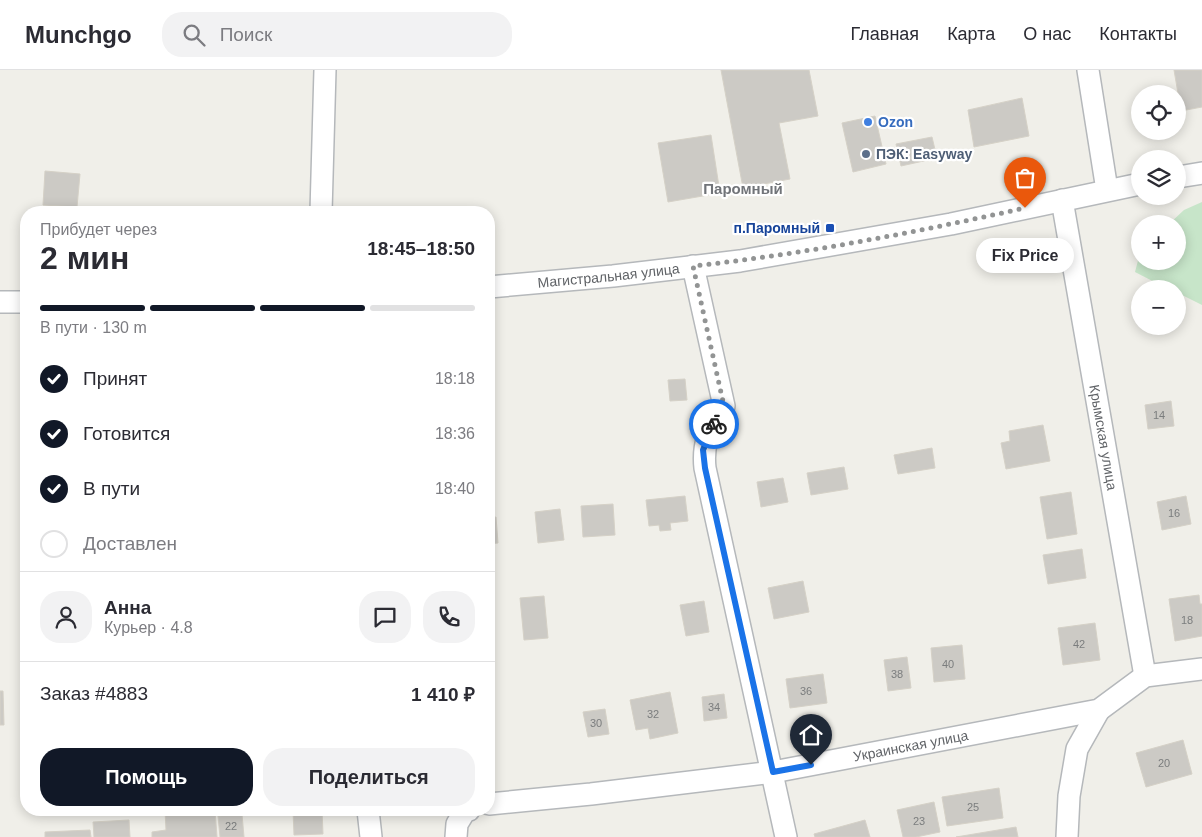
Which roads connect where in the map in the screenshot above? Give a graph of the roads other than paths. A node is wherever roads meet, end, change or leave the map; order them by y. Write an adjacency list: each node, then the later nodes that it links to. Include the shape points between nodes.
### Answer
1 (325, 70): 8 (street)
2 (1088, 70): 6 (street)
3 (1202, 173): 4 (street)
4 (1186, 176)
5 (1131, 186): 6 (street, Магистральная улица)
6 (1107, 190): 7 (street, Магистральная улица)
7 (1062, 200): 9 (street, Магистральная улица, via 951,224 740,261); 14 (street, Крымская улица)
8 (321, 206)
9 (693, 266): 10 (street, Магистральная улица); 16 (street, via 724,406 703,450 705,468)
10 (495, 286)
11 (0, 302): 12 (street)
12 (20, 302)
13 (1202, 669): 14 (street, Украинская улица)
14 (1145, 676): 15 (street, Украинская улица)
15 (1099, 710): 16 (street, Украинская улица); 23 (street, via 1077,748 1069,796)
16 (773, 772): 17 (street, Украинская улица); 22 (street)
17 (495, 803)
18 (369, 816): 20 (street)
19 (462, 816): 21 (street, via 457,824)
20 (371, 837)
21 (456, 837)
22 (786, 837)
23 (1067, 837)

